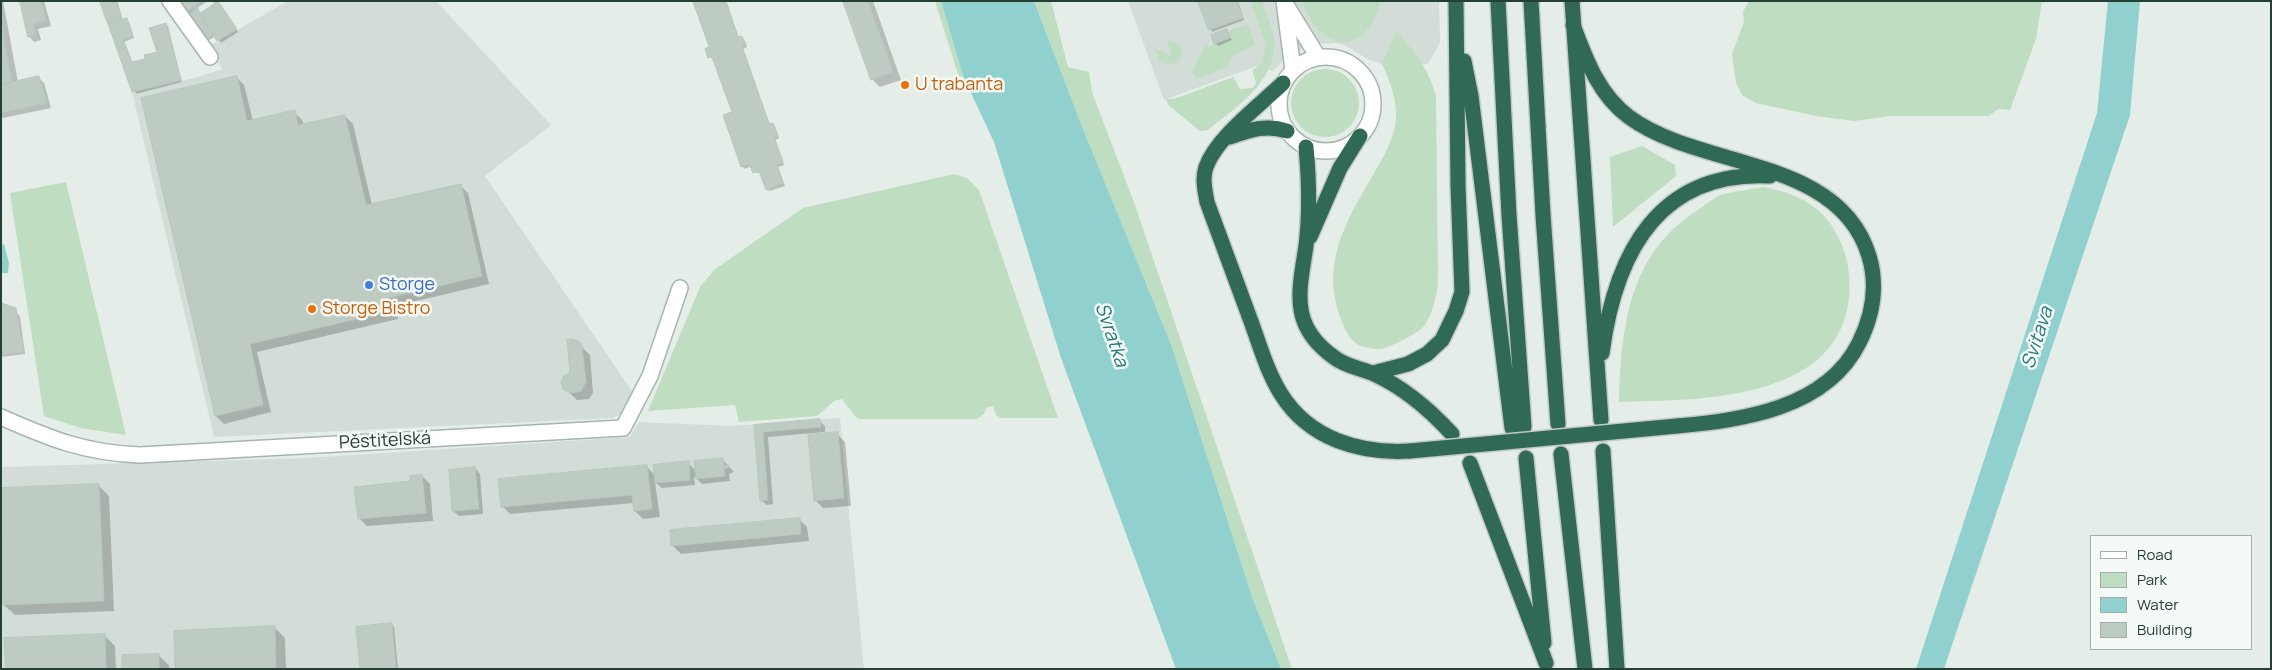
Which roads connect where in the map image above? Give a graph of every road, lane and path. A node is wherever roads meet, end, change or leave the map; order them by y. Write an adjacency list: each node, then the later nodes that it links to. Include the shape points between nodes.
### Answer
1 (170, 1): 9 (street)
2 (1284, 1): 10 (street); 11 (street)
3 (1456, 1): 7 (highway)
4 (1498, 1): 7 (highway, via 1518,428 1471,96)
5 (1531, 1): 24 (highway)
6 (1572, 1): 8 (highway)
7 (1456, 23): 20 (highway, via 1462,292 1442,340 1427,354 1408,364)
8 (1573, 25): 17 (highway, via 1599,85 1633,120 1671,140); 21 (highway)
9 (210, 57)
10 (1318, 57): 11 (street); 14 (street, via 1342,59 1353,65 1370,86 1372,112)
11 (1293, 70): 12 (street)
12 (1283, 83): 13 (street, via 1278,108); 15 (highway)
13 (1287, 131): 15 (highway, via 1260,127); 16 (street)
14 (1360, 136): 16 (street, via 1351,144 1329,151); 18 (highway, via 1340,168)
15 (1224, 139): 17 (highway, bridge, via 1206,167 1203,183 1269,372 1282,395 1308,424 1340,443 1372,451 1410,452 1734,420 1805,395 1826,382 1856,348 1866,330 1872,310 1874,278 1866,246 1843,211 1825,196)
16 (1306, 147): 18 (highway, via 1309,180)
17 (1784, 177): 21 (highway, via 1745,176 1705,183 1679,196 1647,228 1608,311 1600,361)
18 (1306, 245): 20 (highway, via 1299,302 1310,333 1336,359)
19 (680, 288): 22 (street, Pěstitelská, via 650,376 623,428 140,455 71,446)
20 (1373, 373): 25 (highway, via 1414,397)
21 (1599, 402): 23 (highway)
22 (1, 417)
23 (1601, 420)
24 (1558, 424)
25 (1452, 434)
26 (1603, 450): 32 (highway)
27 (1561, 454): 31 (highway)
28 (1526, 458): 30 (highway)
29 (1470, 462): 30 (highway)
30 (1547, 666)
31 (1585, 669)
32 (1617, 669)

